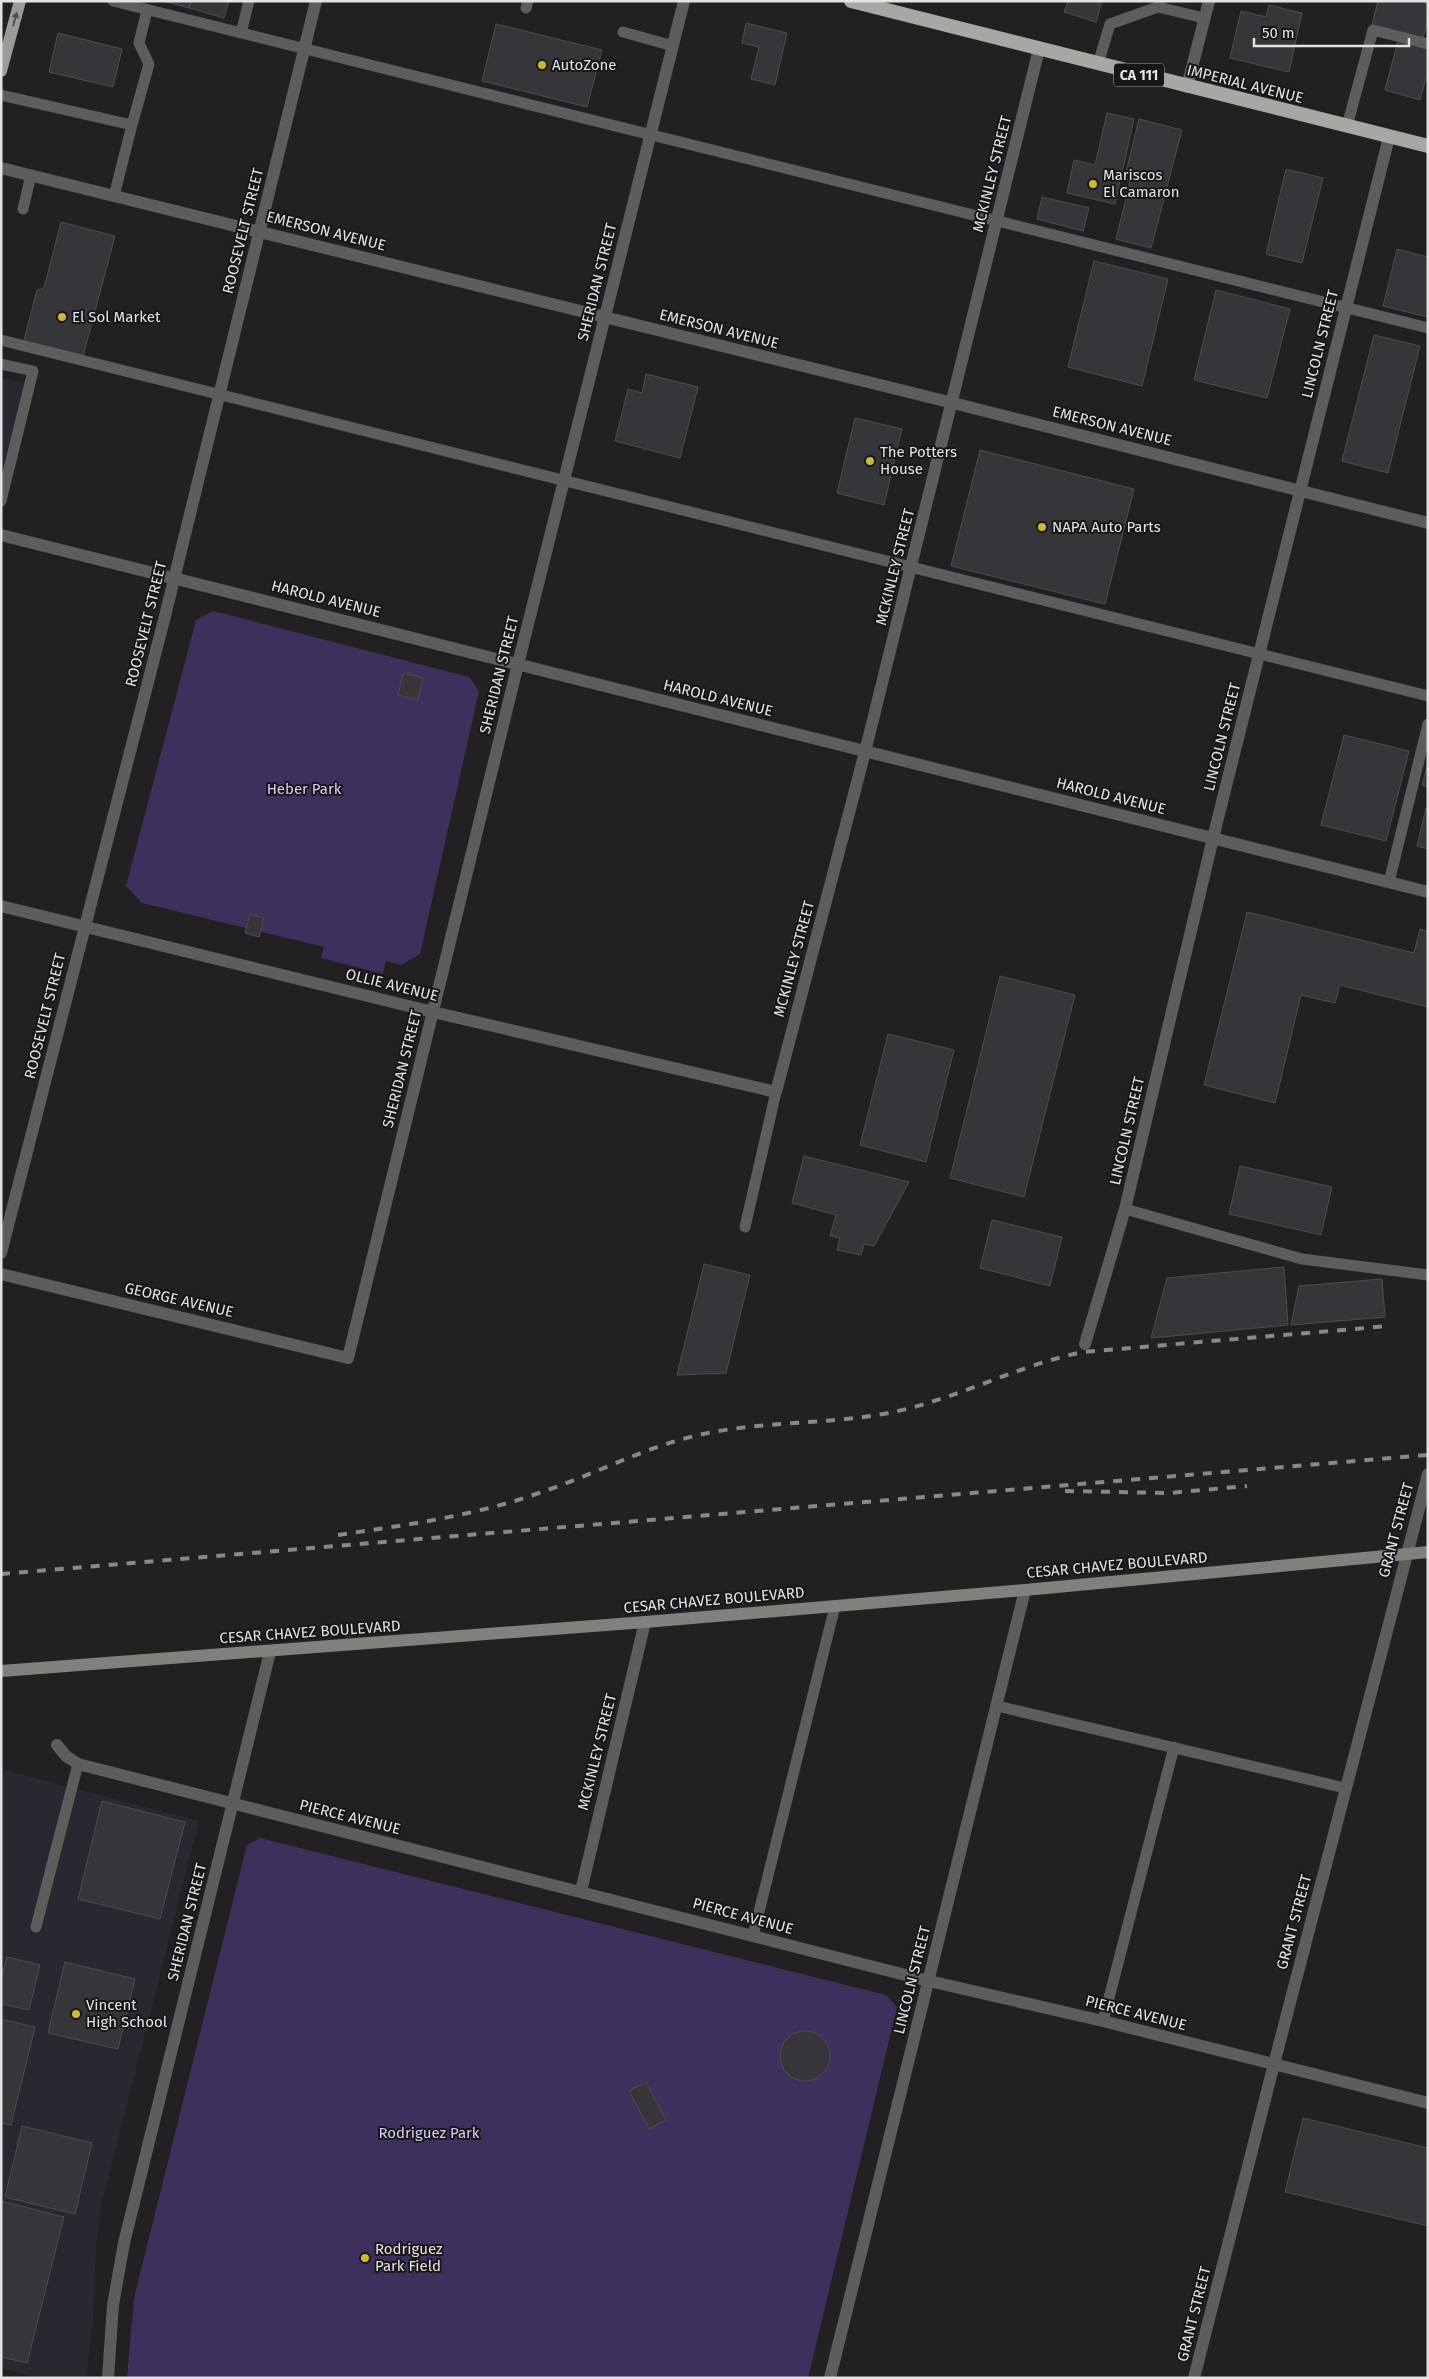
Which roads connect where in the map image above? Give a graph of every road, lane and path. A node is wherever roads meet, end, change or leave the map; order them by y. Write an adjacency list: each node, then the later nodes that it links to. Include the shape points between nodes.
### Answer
1 (20, 1): 19 (main road, one-way to 1)
2 (113, 1): 10 (lane)
3 (249, 1): 13 (lane)
4 (316, 1): 16 (street, ROOSEVELT STREET)
5 (684, 1): 15 (street, SHERIDAN STREET)
6 (851, 1): 9 (highway, IMPERIAL AVENUE / CA 111)
7 (1209, 1): 11 (street)
8 (1159, 4): 11 (lane); 18 (lane, via 1110,24)
9 (880, 5): 17 (highway, IMPERIAL AVENUE / CA 111)
10 (147, 10): 13 (lane); 22 (lane, via 139,43 149,64)
11 (1204, 18): 20 (street)
12 (623, 32): 15 (lane)
13 (241, 33): 16 (lane)
14 (1428, 44): 23 (lane, via 1373,30)
15 (673, 46): 24 (street, SHERIDAN STREET)
16 (305, 48): 24 (lane); 32 (street, ROOSEVELT STREET)
17 (1039, 49): 18 (highway, IMPERIAL AVENUE / CA 111); 31 (street, MCKINLEY STREET)
18 (1098, 64): 20 (highway, IMPERIAL AVENUE / CA 111)
19 (1, 71)
20 (1187, 87): 23 (highway, IMPERIAL AVENUE / CA 111)
21 (1, 95): 22 (lane)
22 (132, 125): 29 (lane)
23 (1347, 126): 25 (highway, IMPERIAL AVENUE / CA 111)
24 (651, 134): 31 (lane); 34 (street, SHERIDAN STREET)
25 (1389, 137): 26 (highway, IMPERIAL AVENUE / CA 111); 33 (street, LINCOLN STREET)
26 (1428, 146)
27 (1, 168): 28 (street, EMERSON AVENUE)
28 (31, 175): 29 (street, EMERSON AVENUE); 30 (lane)
29 (114, 196): 32 (street, EMERSON AVENUE)
30 (23, 209)
31 (997, 221): 33 (lane); 39 (street, MCKINLEY STREET)
32 (260, 231): 34 (street, EMERSON AVENUE); 38 (street, ROOSEVELT STREET)
33 (1346, 307): 35 (lane); 41 (street, LINCOLN STREET)
34 (606, 318): 39 (street, EMERSON AVENUE); 40 (street, SHERIDAN STREET)
35 (1428, 328)
36 (1, 340): 38 (lane)
37 (1, 364): 42 (lane, via 32,371)
38 (220, 394): 40 (lane); 46 (street, ROOSEVELT STREET)
39 (953, 403): 41 (street, EMERSON AVENUE); 45 (street, MCKINLEY STREET)
40 (565, 480): 45 (lane); 48 (street, SHERIDAN STREET)
41 (1300, 491): 43 (street, EMERSON AVENUE); 47 (street, LINCOLN STREET)
42 (1, 501)
43 (1428, 523)
44 (1, 535): 46 (street, HAROLD AVENUE)
45 (912, 567): 47 (lane); 51 (street, MCKINLEY STREET)
46 (174, 578): 48 (street, HAROLD AVENUE); 56 (street, ROOSEVELT STREET)
47 (1259, 654): 49 (lane); 52 (street, LINCOLN STREET)
48 (518, 664): 51 (street, HAROLD AVENUE); 57 (street, SHERIDAN STREET)
49 (1428, 696)
50 (1428, 724): 53 (lane)
51 (865, 752): 52 (street, HAROLD AVENUE); 58 (street, MCKINLEY STREET)
52 (1214, 838): 53 (street, HAROLD AVENUE); 59 (street, LINCOLN STREET)
53 (1389, 882): 54 (street, HAROLD AVENUE)
54 (1428, 892)
55 (1, 906): 56 (street, OLLIE AVENUE)
56 (86, 926): 57 (street, OLLIE AVENUE); 61 (street, ROOSEVELT STREET)
57 (433, 1012): 58 (street, OLLIE AVENUE); 65 (street, SHERIDAN STREET)
58 (776, 1092): 60 (lane)
59 (1125, 1209): 63 (lane, via 1302,1258); 64 (street, LINCOLN STREET)
60 (744, 1227)
61 (1, 1254)
62 (1, 1274): 65 (street, GEORGE AVENUE)
63 (1428, 1275)
64 (1085, 1344)
65 (348, 1358)
66 (1428, 1474): 68 (street, GRANT STREET)
67 (1428, 1552): 68 (main road, CESAR CHAVEZ BOULEVARD)
68 (1406, 1556): 69 (main road, CESAR CHAVEZ BOULEVARD); 78 (street, GRANT STREET)
69 (1025, 1590): 70 (main road, CESAR CHAVEZ BOULEVARD); 74 (street, LINCOLN STREET)
70 (835, 1606): 71 (main road, CESAR CHAVEZ BOULEVARD); 82 (lane)
71 (646, 1622): 72 (main road, CESAR CHAVEZ BOULEVARD); 80 (street, MCKINLEY STREET)
72 (270, 1652): 73 (main road, CESAR CHAVEZ BOULEVARD); 79 (street, SHERIDAN STREET)
73 (1, 1671)
74 (997, 1706): 76 (lane); 83 (street, LINCOLN STREET)
75 (57, 1745): 77 (street, PIERCE AVENUE)
76 (1174, 1747): 78 (lane); 84 (lane)
77 (78, 1764): 79 (street, PIERCE AVENUE); 81 (lane)
78 (1345, 1788): 85 (street, GRANT STREET)
79 (232, 1805): 80 (street, PIERCE AVENUE); 87 (street, SHERIDAN STREET, via 124,2243 114,2305)
80 (581, 1891): 82 (street, PIERCE AVENUE)
81 (36, 1927)
82 (753, 1936): 83 (street, PIERCE AVENUE)
83 (929, 1981): 84 (street, PIERCE AVENUE); 88 (street, LINCOLN STREET)
84 (1103, 2021): 85 (street, PIERCE AVENUE)
85 (1274, 2064): 86 (street, PIERCE AVENUE); 89 (street, GRANT STREET)
86 (1428, 2103)
87 (108, 2378)
88 (830, 2378)
89 (1194, 2378)

